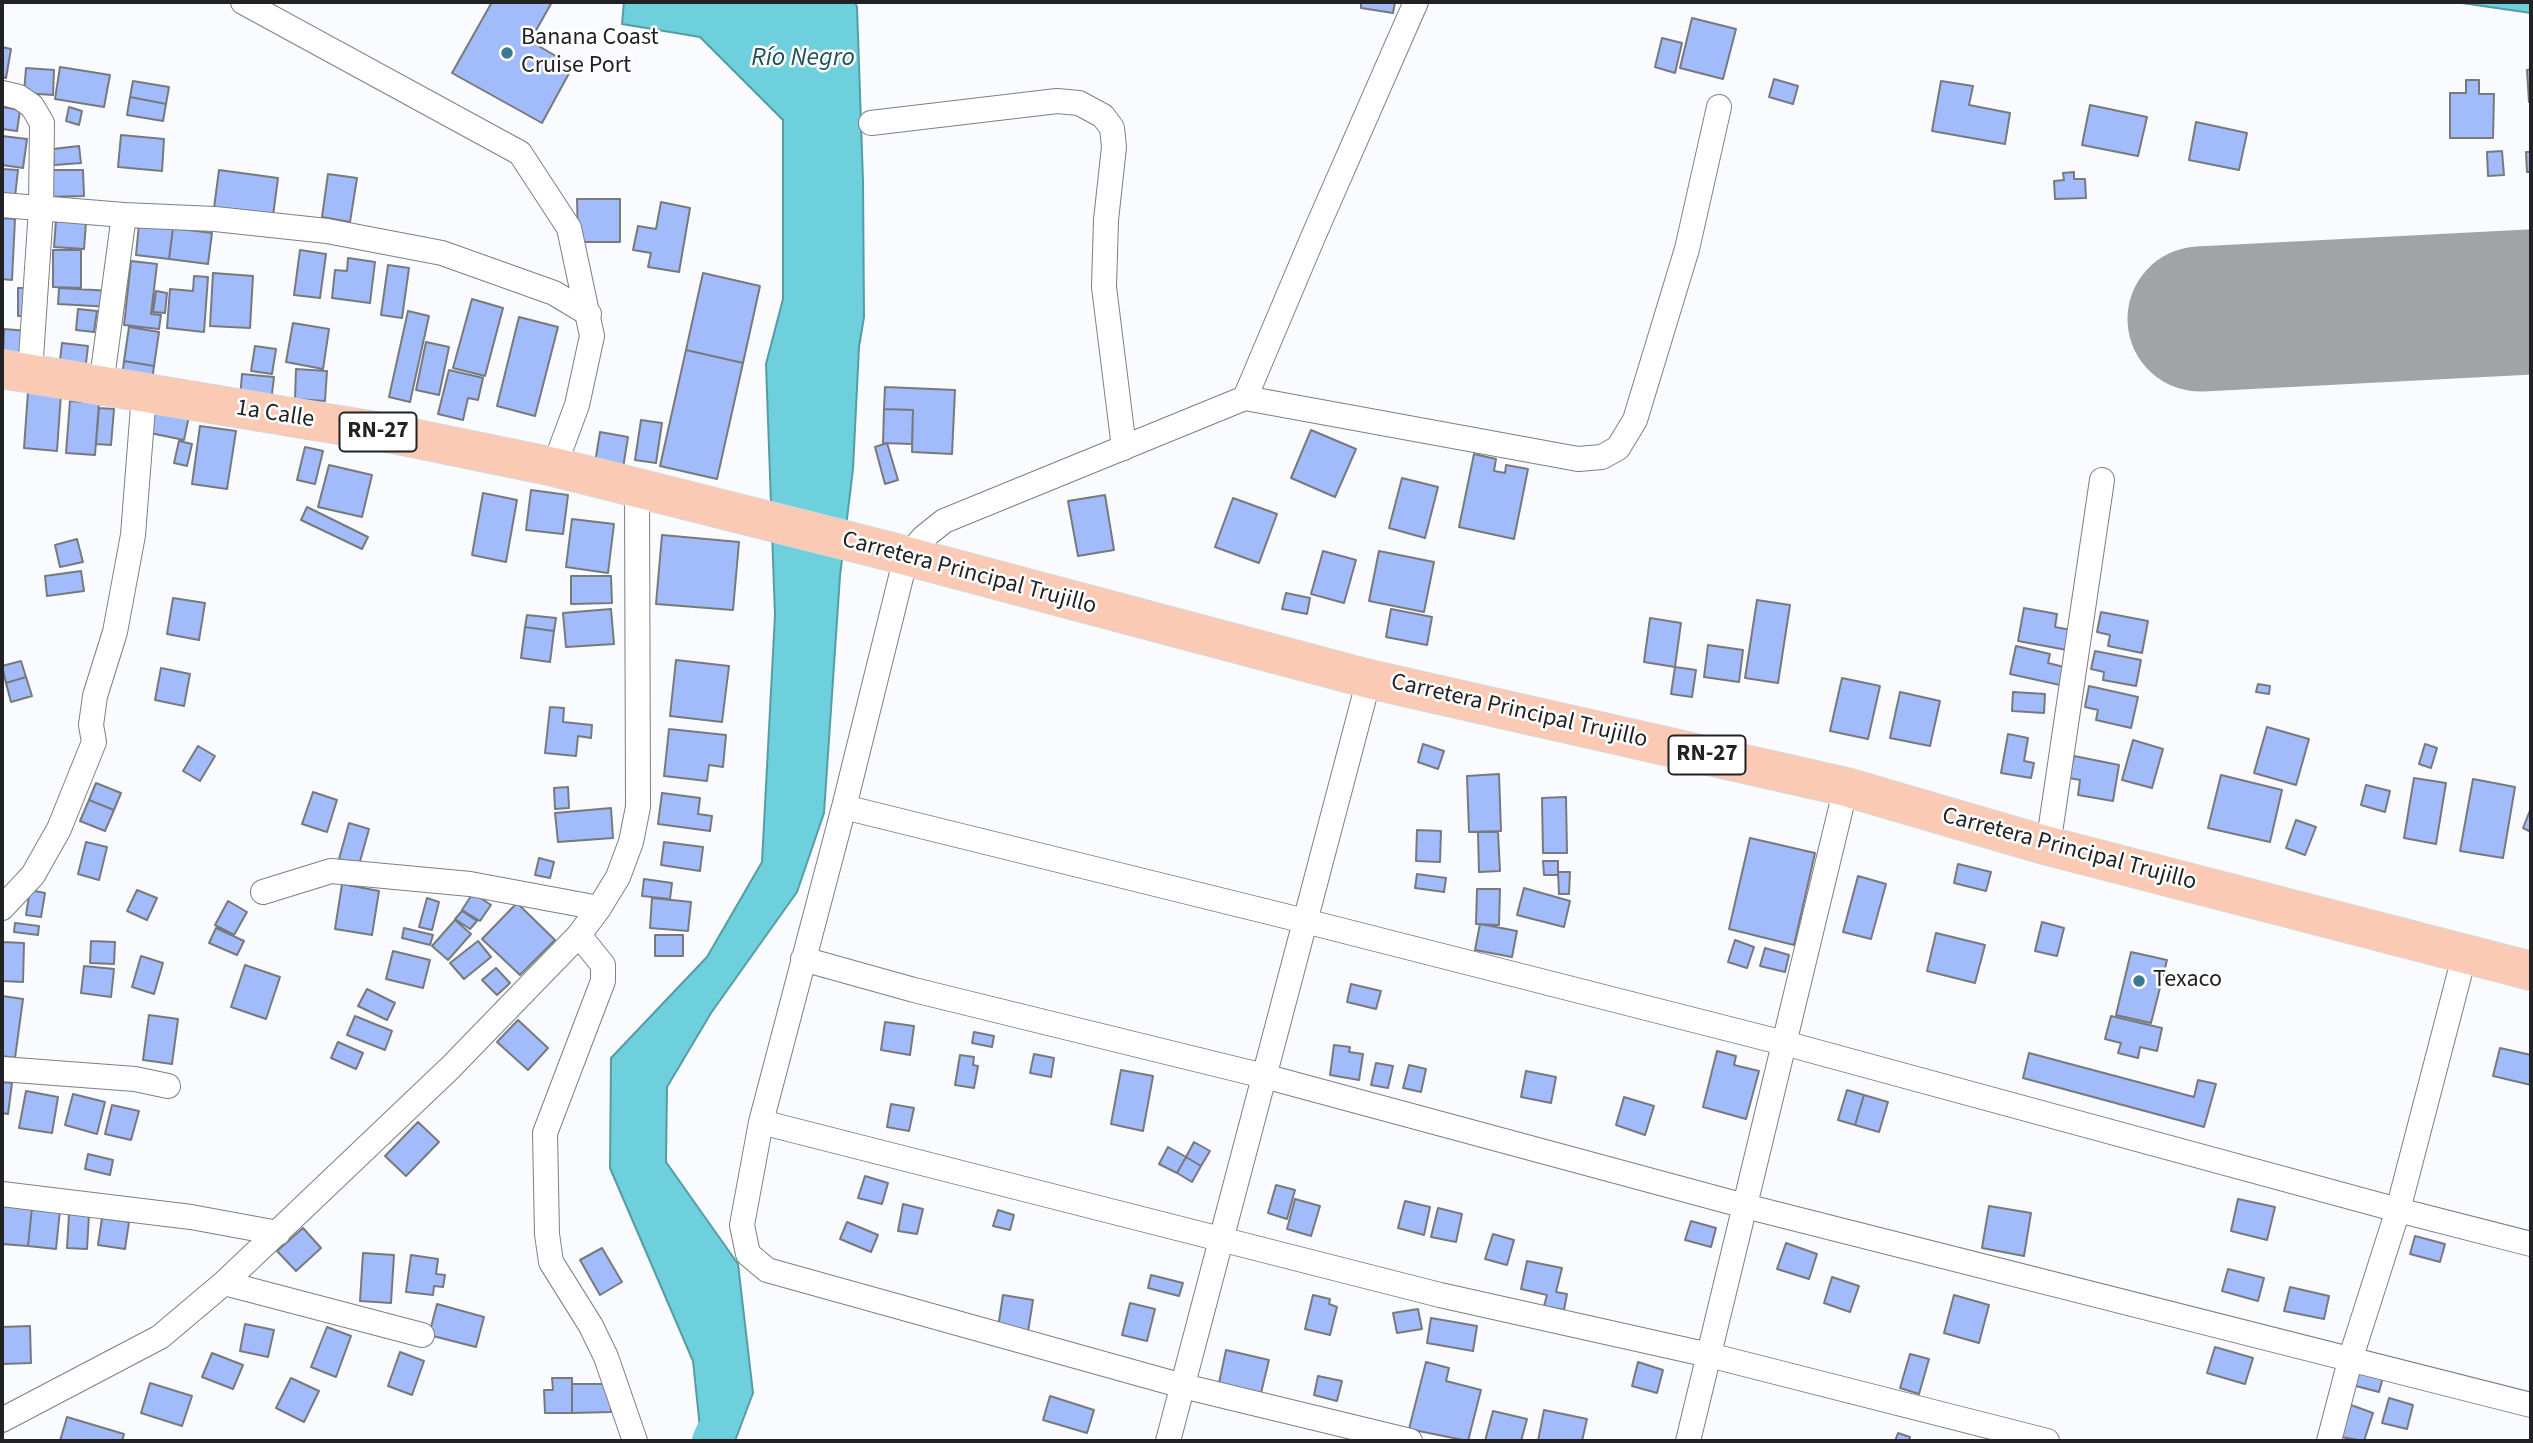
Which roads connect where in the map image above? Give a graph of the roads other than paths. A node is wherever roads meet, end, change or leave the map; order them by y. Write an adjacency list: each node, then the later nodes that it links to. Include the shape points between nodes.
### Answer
1 (243, 2): 9 (street, via 520,153 569,228)
2 (1416, 2): 13 (street)
3 (2, 93): 7 (street, via 32,106 42,123)
4 (1719, 107): 13 (street, via 1687,249 1635,420 1618,448 1602,457 1578,459)
5 (870, 123): 14 (street, via 1057,101 1079,103 1103,116 1112,128 1114,147 1104,287)
6 (2, 205): 7 (street)
7 (41, 209): 8 (street); 10 (street)
8 (124, 215): 9 (street, via 327,231 442,253 554,293); 11 (street)
9 (589, 314): 15 (street, via 592,336 577,405)
10 (16, 371): 11 (main road, 1a Calle / RN-27)
11 (101, 386): 12 (main road, 1a Calle / RN-27)
12 (144, 394): 15 (main road, 1a Calle / RN-27, via 393,434); 25 (street, via 133,535 115,632 95,696 94,742 59,829 33,875)
13 (1245, 398): 14 (street)
14 (1124, 448): 19 (street, via 944,522)
15 (554, 467): 17 (main road, 1a Calle / RN-27)
16 (2102, 480): 23 (street)
17 (637, 489): 18 (main road, 1a Calle / RN-27); 26 (street, via 638,807 631,842)
18 (750, 517): 19 (main road, Carretera Principal Trujillo / RN-27)
19 (893, 553): 20 (main road, Carretera Principal Trujillo / RN-27); 22 (street)
20 (1369, 679): 21 (main road, Carretera Principal Trujillo / RN-27); 27 (street)
21 (1846, 786): 23 (main road, Carretera Principal Trujillo / RN-27); 32 (street)
22 (844, 807): 27 (street); 30 (street)
23 (2048, 846): 29 (main road, Carretera Principal Trujillo / RN-27)
24 (263, 892): 26 (street, via 331,870 470,884)
25 (2, 908)
26 (599, 908): 28 (street)
27 (1305, 920): 32 (street); 34 (street)
28 (579, 935): 40 (street, via 450,1068); 50 (street, via 603,965 603,981 545,1133 547,1234 551,1262 606,1357)
29 (2465, 953): 31 (main road, Carretera Principal Trujillo / RN-27); 39 (street)
30 (803, 959): 34 (street); 36 (street)
31 (2531, 971)
32 (1784, 1043): 38 (street); 39 (street)
33 (2, 1069): 35 (street, via 135,1079)
34 (1264, 1076): 38 (street); 41 (street)
35 (168, 1086)
36 (761, 1122): 41 (street); 47 (street, via 742,1225 748,1254 767,1270)
37 (2, 1194): 40 (street, via 191,1217)
38 (1745, 1206): 45 (street); 46 (street)
39 (2398, 1210): 42 (street); 46 (street)
40 (278, 1233): 43 (street)
41 (1221, 1240): 45 (street); 47 (street)
42 (2531, 1244)
43 (224, 1283): 44 (street); 49 (street, via 160,1336)
44 (422, 1335)
45 (1709, 1355): 53 (street); 54 (street)
46 (2351, 1357): 48 (street); 55 (street)
47 (1183, 1386): 51 (street); 52 (street)
48 (2531, 1405)
49 (2, 1420)
50 (635, 1441)
51 (1168, 1441)
52 (1410, 1441)
53 (1688, 1441)
54 (2047, 1441)
55 (2329, 1441)

